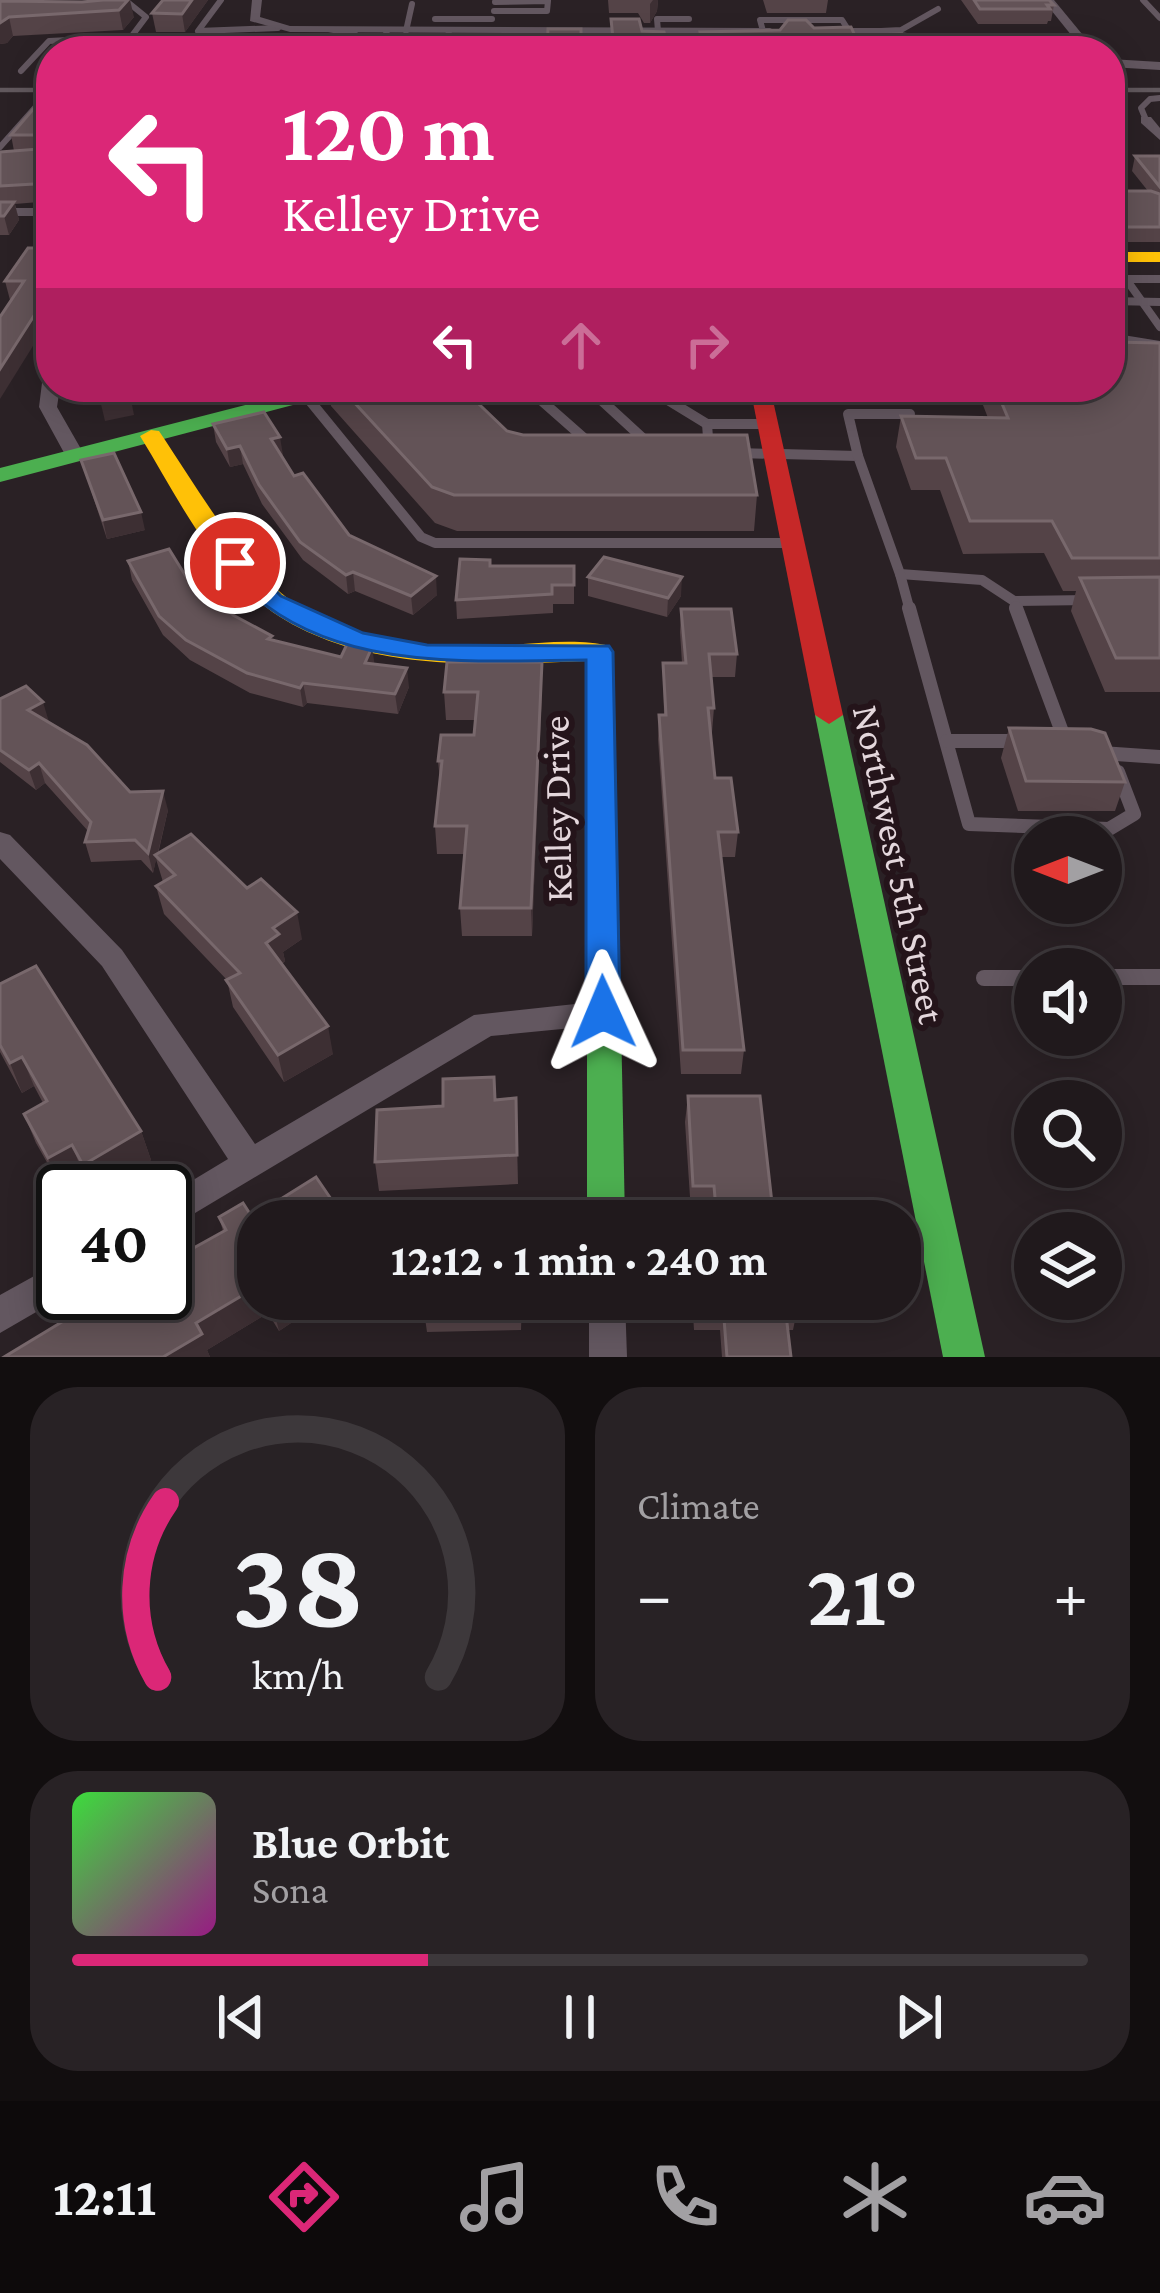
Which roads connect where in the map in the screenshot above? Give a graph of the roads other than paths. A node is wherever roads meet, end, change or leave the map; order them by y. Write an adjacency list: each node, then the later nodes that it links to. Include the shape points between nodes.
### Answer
1 (221, 0): 14 (lane, via 198,31)
2 (257, 0): 14 (street, via 254,19)
3 (1048, 0): 36 (street)
4 (1143, 0): 11 (lane)
5 (128, 4): 8 (lane); 25 (lane, via 146,16)
6 (412, 4): 17 (lane)
7 (938, 9): 24 (lane, via 901,30)
8 (113, 11)
9 (495, 16): 9 (lane, via 548,2 547,11); 10 (lane); 18 (street); 19 (street, via 557,31)
10 (435, 19)
11 (1160, 19)
12 (637, 20): 19 (lane, via 605,20)
13 (689, 20): 20 (lane, via 657,20)
14 (278, 28): 15 (street)
15 (355, 31): 16 (street); 26 (lane)
16 (387, 31): 17 (street); 27 (lane)
17 (406, 31): 18 (street)
18 (449, 31): 28 (lane)
19 (603, 31): 20 (street)
20 (658, 31): 21 (street)
21 (675, 31): 29 (lane); 30 (street)
22 (770, 31): 23 (street); 23 (lane, via 760,20 842,20); 31 (street); 32 (lane)
23 (846, 31): 24 (street); 33 (lane)
24 (881, 31): 34 (lane); 35 (lane)
25 (132, 36)
26 (328, 36)
27 (385, 36)
28 (448, 36)
29 (675, 36)
30 (721, 36)
31 (737, 36)
32 (778, 36)
33 (847, 36)
34 (878, 36)
35 (908, 36)
36 (1078, 36)
37 (36, 55): 40 (lane)
38 (1125, 64): 39 (street)
39 (1160, 65)
40 (21, 71)
41 (1160, 98): 43 (lane, via 1141,108)
42 (36, 106): 45 (lane)
43 (1146, 120): 44 (street)
44 (1160, 136)
45 (0, 147)
46 (0, 212): 47 (street)
47 (36, 212)
48 (1125, 257): 49 (street)
49 (1160, 257)
50 (1160, 279): 52 (lane, via 1126,279)
51 (1125, 301): 52 (lane)
52 (1142, 302): 53 (lane); 54 (lane)
53 (1160, 302)
54 (1160, 327)
55 (1125, 339): 56 (lane)
56 (1160, 345)
57 (49, 402): 73 (street)
58 (283, 402): 67 (street)
59 (311, 402): 76 (lane, via 434,543)
60 (543, 402): 68 (lane, via 599,452)
61 (610, 402): 69 (lane, via 658,452)
62 (671, 402): 65 (lane)
63 (763, 402): 66 (street, Northwest 5th Street)
64 (910, 414): 74 (lane, via 848,414)
65 (707, 424): 66 (lane); 71 (lane)
66 (768, 424): 72 (street, Northwest 5th Street)
67 (151, 436): 73 (street); 89 (street, Kelley Drive, via 235,563 296,616 357,640 427,653 600,652)
68 (574, 452)
69 (639, 452)
70 (692, 452): 71 (lane)
71 (709, 452): 72 (lane)
72 (774, 454): 74 (lane); 76 (street, Northwest 5th Street)
73 (75, 456): 75 (street)
74 (858, 456): 77 (lane)
75 (0, 475)
76 (792, 543): 97 (street, Northwest 5th Street)
77 (900, 574): 79 (lane, via 982,580); 80 (lane)
78 (1102, 600): 79 (lane)
79 (1014, 601): 81 (lane)
80 (947, 741): 81 (lane); 82 (lane, via 969,824 1109,829 1134,814)
81 (1066, 741): 82 (lane)
82 (1112, 756): 83 (lane)
83 (1160, 757)
84 (0, 842): 90 (street, via 112,958)
85 (1122, 977): 86 (lane)
86 (1160, 977)
87 (984, 978): 88 (lane)
88 (1014, 978)
89 (603, 1012): 90 (street, via 485,1024); 92 (street, Kelley Drive)
90 (250, 1164): 91 (street)
91 (192, 1199)
92 (606, 1200)
93 (36, 1293): 94 (street)
94 (0, 1315)
95 (607, 1320): 96 (street)
96 (608, 1357)
97 (964, 1357)

